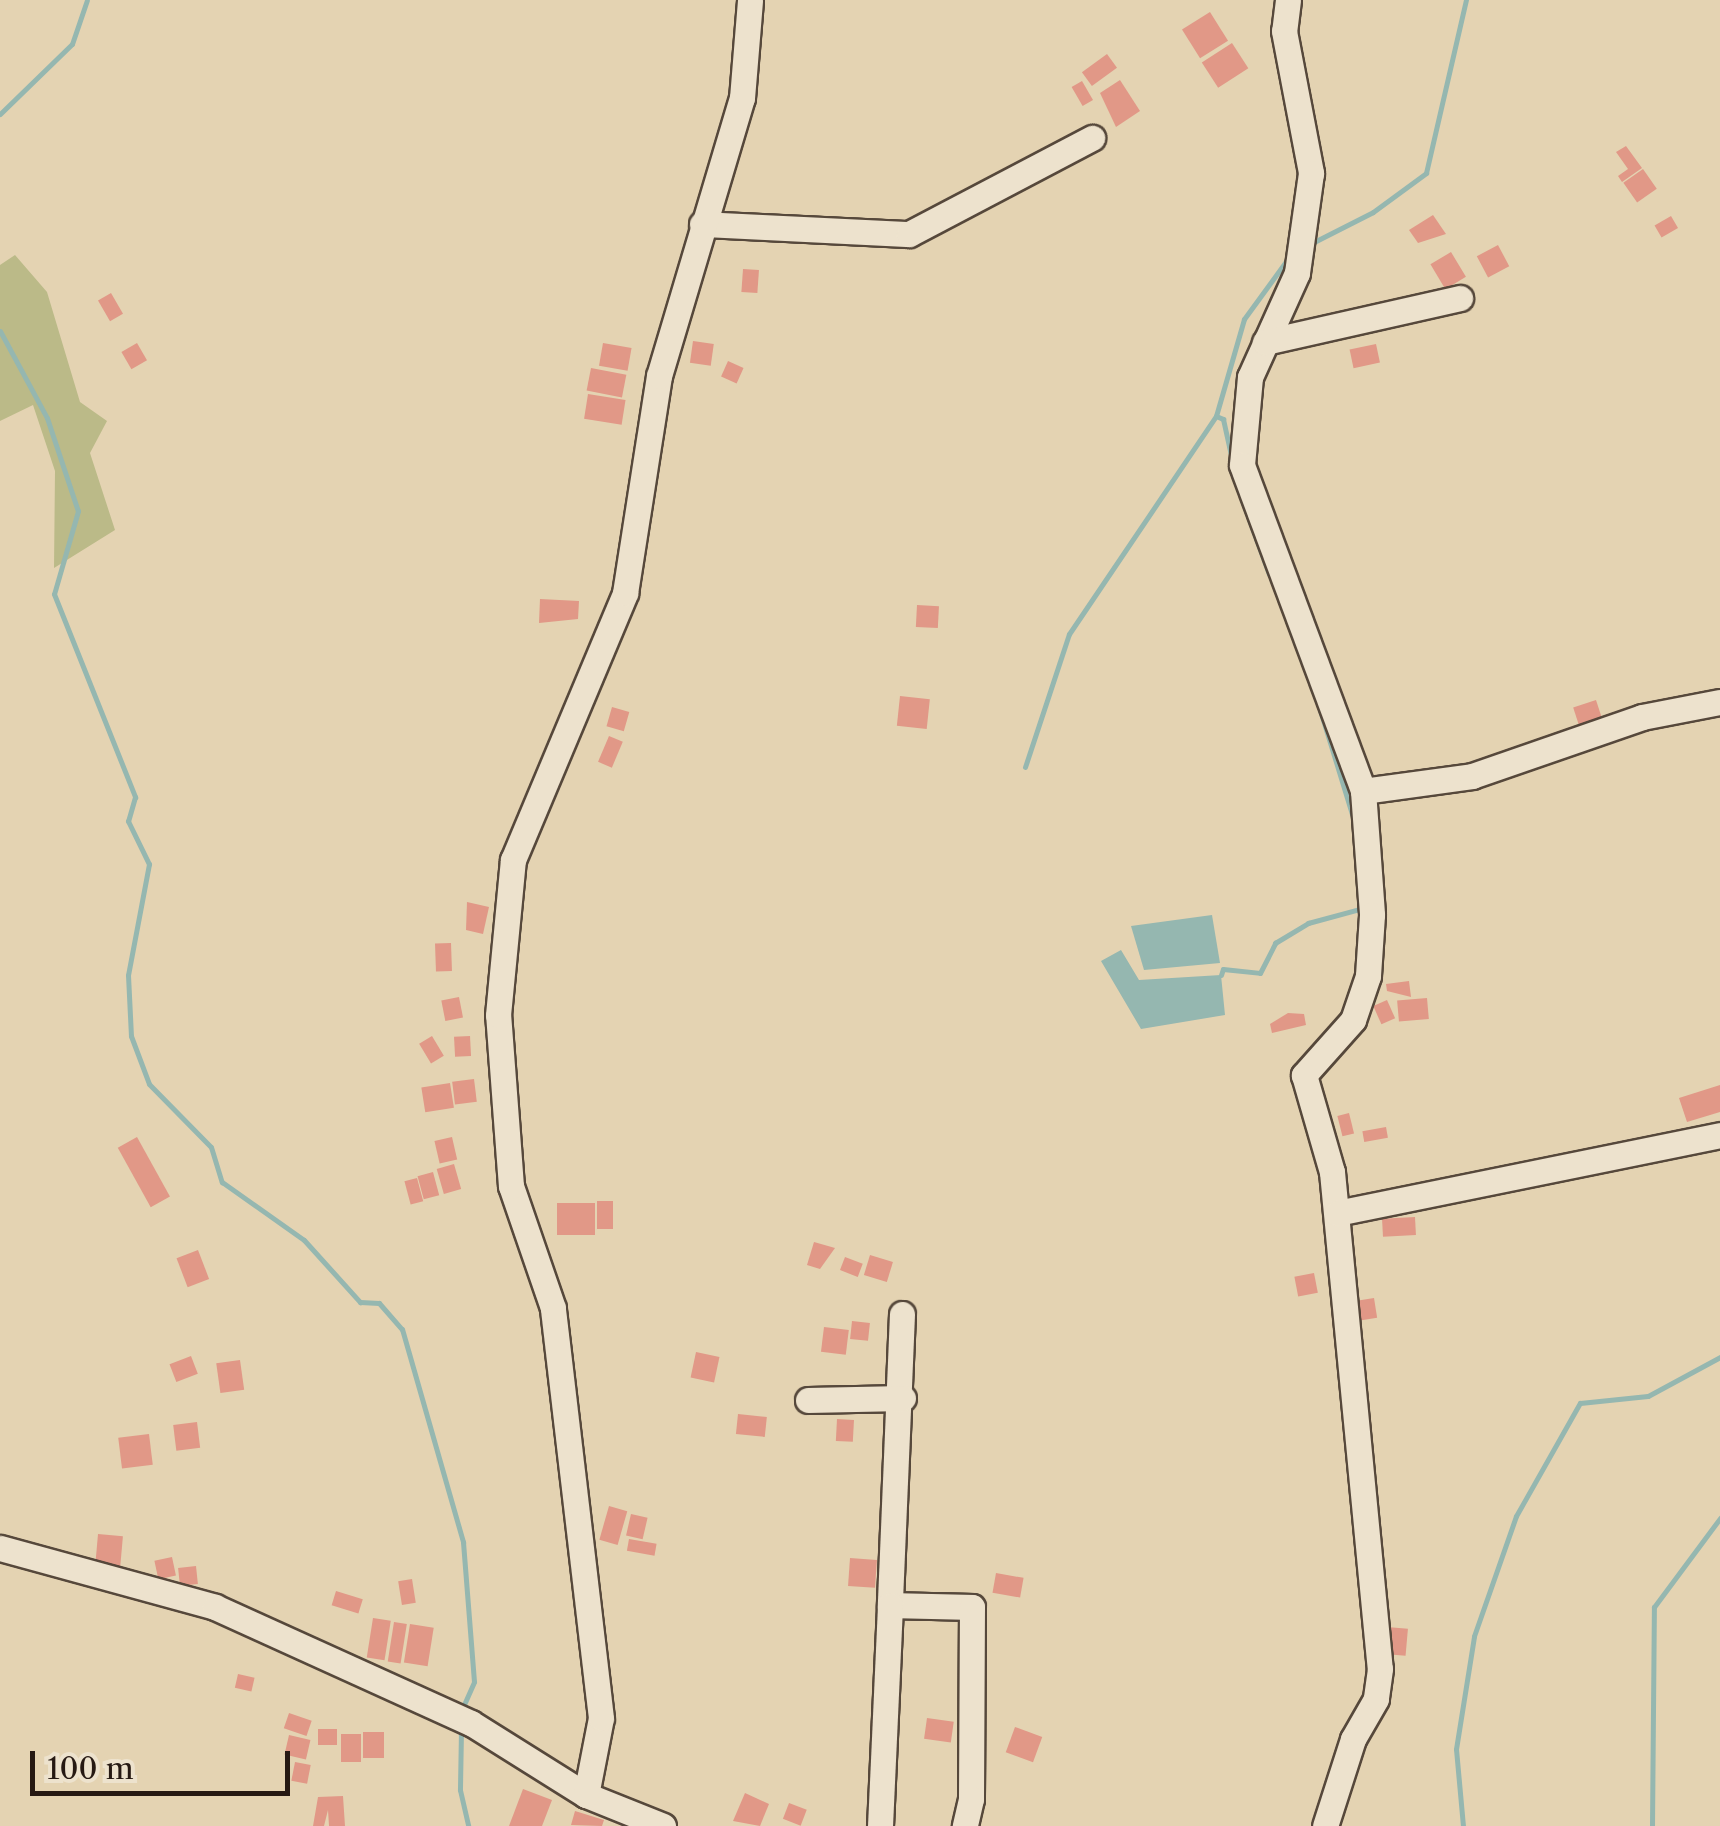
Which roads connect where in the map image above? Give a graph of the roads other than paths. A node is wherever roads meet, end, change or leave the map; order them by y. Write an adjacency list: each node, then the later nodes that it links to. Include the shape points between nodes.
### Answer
1 (750, 0): 4 (street, via 742,98)
2 (1288, 0): 6 (street, via 1284,31 1312,172 1302,253)
3 (1092, 138): 4 (street, via 910,234)
4 (702, 224): 16 (street, via 658,376 625,593 513,860 498,1015 511,1186 553,1308 601,1718)
5 (1460, 298): 6 (street)
6 (1265, 342): 8 (street, via 1248,391 1242,465)
7 (1720, 702): 8 (street, via 1642,717 1472,776)
8 (1363, 791): 10 (street, via 1372,915 1368,976 1352,1020 1304,1075)
9 (1720, 1135): 10 (street)
10 (1338, 1213): 20 (street, via 1380,1669 1376,1699 1353,1739)
11 (902, 1314): 12 (street)
12 (902, 1398): 13 (street); 15 (street)
13 (808, 1400)
14 (0, 1548): 16 (street, via 214,1607 461,1719)
15 (890, 1605): 18 (street); 19 (street, via 972,1607)
16 (586, 1794): 17 (street)
17 (663, 1826)
18 (880, 1826)
19 (966, 1826)
20 (1325, 1826)

